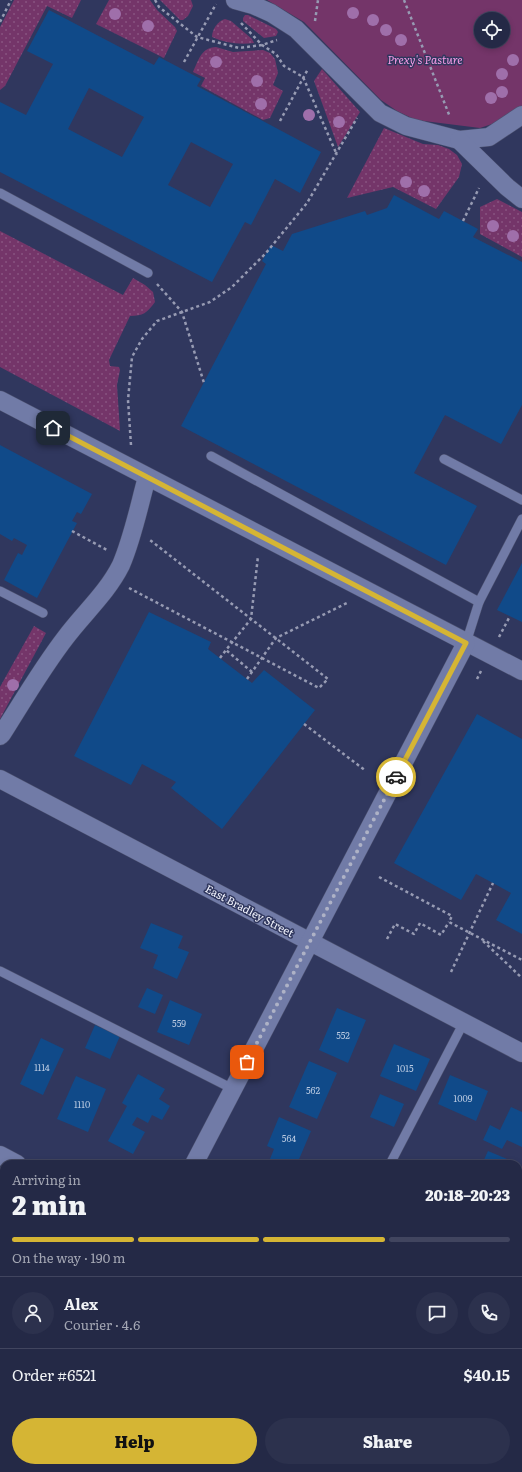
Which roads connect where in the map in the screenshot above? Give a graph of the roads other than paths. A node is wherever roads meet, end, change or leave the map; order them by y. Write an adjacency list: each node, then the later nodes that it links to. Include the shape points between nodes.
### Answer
1 (236, 9): 3 (street, via 253,5 296,29 380,113 406,126)
2 (522, 115): 3 (street, via 489,137)
3 (459, 140): 5 (street)
4 (0, 193): 6 (lane)
5 (522, 199)
6 (148, 273)
7 (0, 400): 10 (street)
8 (211, 456): 14 (lane)
9 (444, 459): 11 (lane)
10 (140, 473): 16 (street); 18 (street, via 134,527 113,580 50,658)
11 (522, 500)
12 (522, 519): 14 (lane)
13 (0, 591): 15 (lane)
14 (479, 602): 16 (lane)
15 (43, 613)
16 (466, 643): 17 (street); 20 (street)
17 (522, 671)
18 (0, 736)
19 (1, 782): 20 (street, East Bradley Street)
20 (311, 942): 22 (street, East Bradley Street); 24 (street)
21 (0, 971): 24 (lane)
22 (464, 1022): 23 (street, East Bradley Street); 28 (lane)
23 (522, 1053)
24 (233, 1089): 27 (street)
25 (0, 1155): 26 (street)
26 (9, 1160)
27 (196, 1160)
28 (392, 1160)

